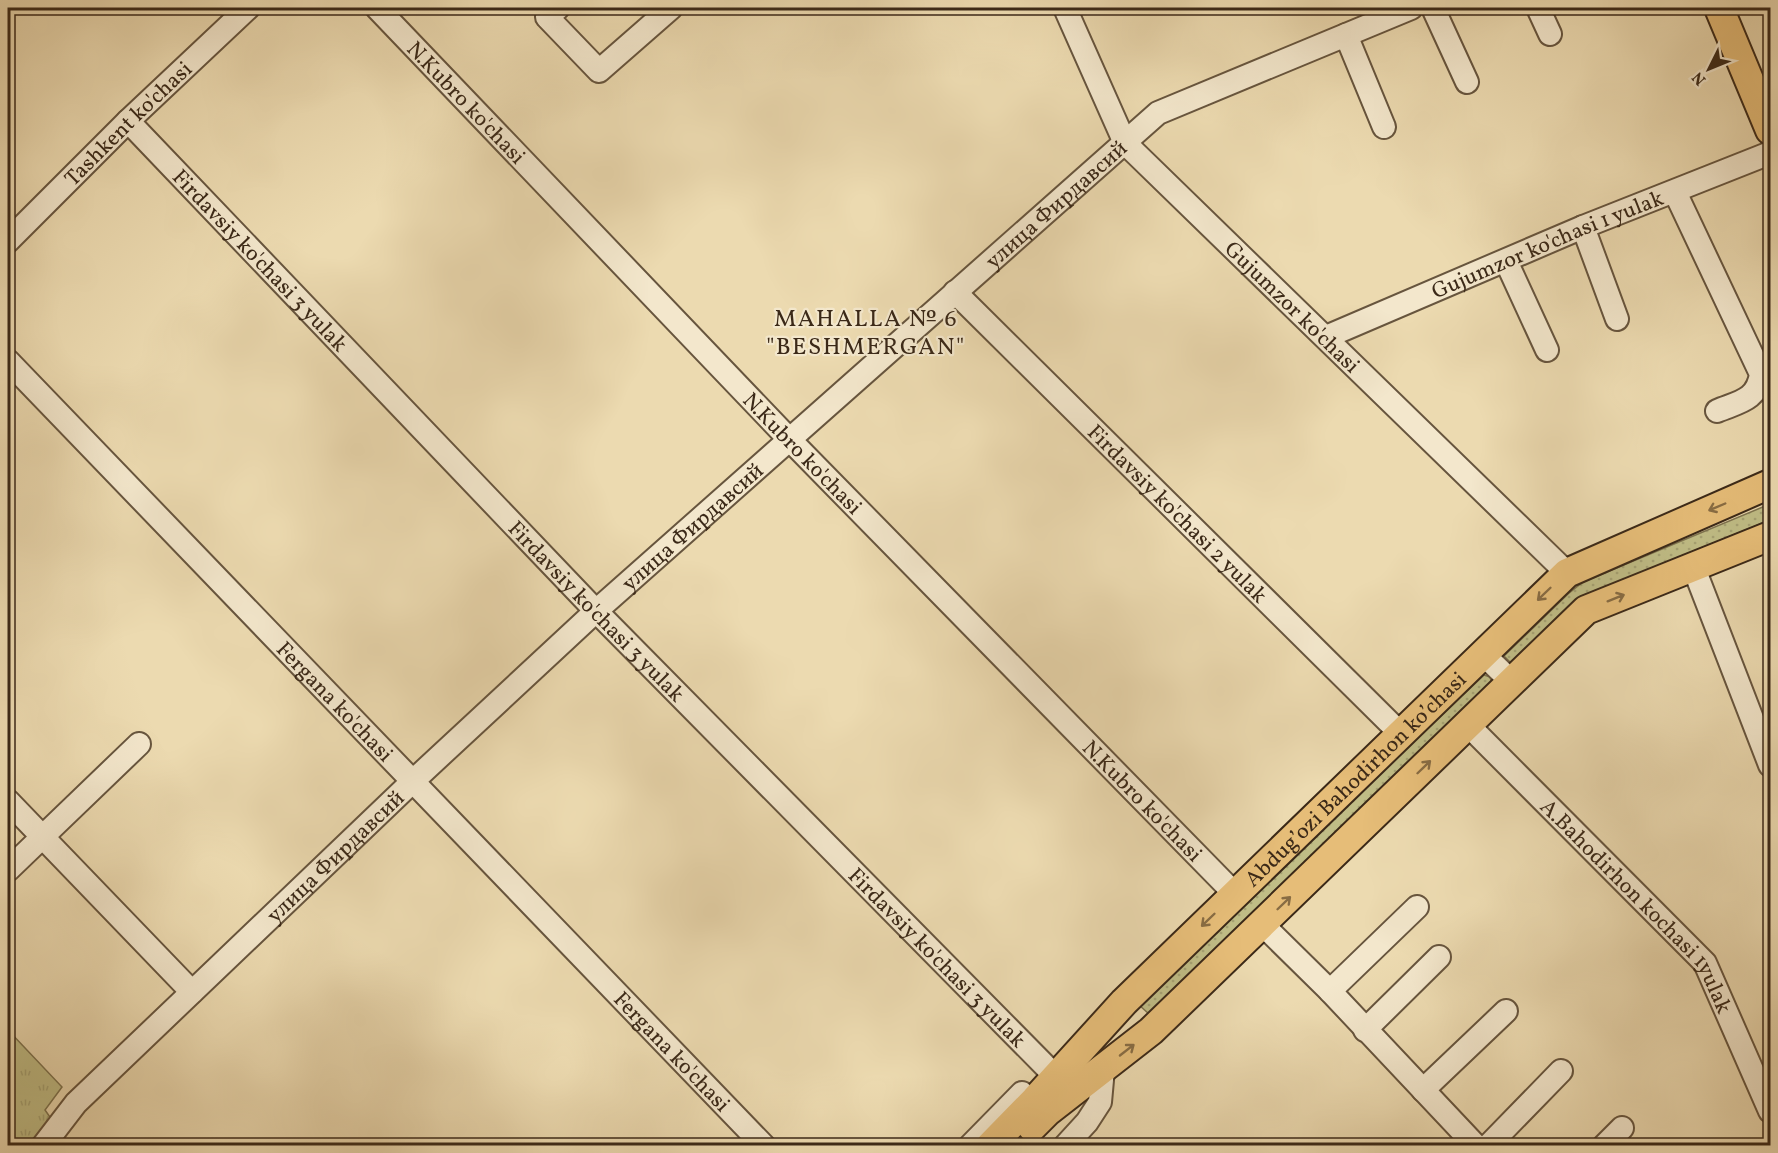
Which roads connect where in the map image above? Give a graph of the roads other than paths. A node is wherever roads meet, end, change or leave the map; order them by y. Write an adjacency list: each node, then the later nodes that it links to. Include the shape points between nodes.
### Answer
1 (248, 8): 14 (street, Tashkent ko'chasi)
2 (377, 8): 29 (street, N.Kubro ko'chasi)
3 (558, 8): 4 (street, via 547,17 599,71)
4 (671, 8)
5 (1065, 8): 17 (street, Gujumzor ko'chasi)
6 (1412, 8): 10 (street, улица Фирдавсий)
7 (1433, 8): 13 (street)
8 (1538, 8): 11 (street)
9 (1719, 8): 16 (main road)
10 (1373, 15): 12 (street, улица Фирдавсий)
11 (1550, 34)
12 (1346, 35): 15 (street); 17 (street, улица Фирдавсий, via 1158,113)
13 (1467, 82)
14 (128, 121): 21 (street, Tashkent ko'chasi); 34 (street, Firdavsiy ko'chasi 3 yulak)
15 (1384, 127)
16 (1770, 129)
17 (1125, 143): 23 (street, улица Фирдавсий); 25 (street, Gujumzor ko'chasi)
18 (1770, 153): 19 (street, Gujumzor ko'chasi 1 yulak)
19 (1675, 192): 20 (street, Gujumzor ko'chasi 1 yulak); 28 (street, via 1761,374 1759,387 1752,396)
20 (1583, 227): 22 (street, Gujumzor ko'chasi 1 yulak); 24 (street)
21 (8, 241)
22 (1506, 261): 25 (street, Gujumzor ko'chasi 1 yulak); 26 (street)
23 (955, 292): 29 (street, улица Фирдавсий); 38 (street, Firdavsiy ko'chasi 2 yulak)
24 (1617, 320)
25 (1326, 337): 33 (street, Gujumzor ko'chasi)
26 (1547, 350)
27 (8, 361): 41 (street, Fergana ko'chasi)
28 (1717, 411)
29 (790, 440): 34 (street, улица Фирдавсий); 45 (street, N.Kubro ko'chasi)
30 (1770, 484): 33 (main road, Abdug’ozi Bahodirhon ko’chasi, one-way to 33)
31 (1770, 536): 32 (main road, Abdug’ozi Bahodirhon ko’chasi)
32 (1693, 566): 36 (main road, Abdug’ozi Bahodirhon ko’chasi, one-way to 32, via 1586,610); 40 (street)
33 (1566, 573): 35 (main road, Abdug’ozi Bahodirhon ko’chasi, one-way to 35)
34 (596, 611): 41 (street, улица Фирдавсий); 55 (street, Firdavsiy ko'chasi 3 yulak)
35 (1483, 654): 36 (street); 38 (main road, Abdug’ozi Bahodirhon ko’chasi)
36 (1512, 682): 37 (main road, Abdug’ozi Bahodirhon ko’chasi)
37 (1468, 725): 47 (main road, Abdug’ozi Bahodirhon ko’chasi, one-way to 37); 57 (street, A.Bahodirhon kochasi 1yulak, via 1705,963)
38 (1401, 734): 45 (main road, Abdug’ozi Bahodirhon ko’chasi)
39 (139, 744): 43 (street)
40 (1770, 765)
41 (413, 781): 50 (street, улица Фирдавсий); 60 (street, Fergana ko'chasi)
42 (8, 801): 43 (street)
43 (41, 836): 44 (street); 50 (street)
44 (8, 870)
45 (1235, 894): 55 (main road, Abdug’ozi Bahodirhon ko’chasi, one-way to 55, via 1124,1002)
46 (1417, 907): 49 (street)
47 (1262, 924): 49 (street); 53 (main road, Abdug’ozi Bahodirhon ko’chasi, one-way to 47, via 1151,1031)
48 (1439, 957): 52 (street)
49 (1330, 991): 52 (street)
50 (192, 992): 59 (street, улица Фирдавсий, via 76,1103)
51 (1506, 1011): 56 (street)
52 (1365, 1030): 56 (street)
53 (1103, 1069): 55 (main road, Abdug’ozi Bahodirhon ko’chasi); 64 (street, via 1100,1102)
54 (1561, 1071): 66 (street)
55 (1059, 1079): 61 (street); 62 (main road, Abdug’ozi Bahodirhon ko’chasi); 63 (main road, Abdug’ozi Bahodirhon ko’chasi, via 1047,1112)
56 (1423, 1090): 65 (street)
57 (1770, 1111)
58 (1622, 1128): 67 (street)
59 (43, 1146)
60 (764, 1146)
61 (970, 1146)
62 (990, 1146)
63 (1014, 1146)
64 (1065, 1146)
65 (1476, 1146)
66 (1488, 1146)
67 (1604, 1146)

